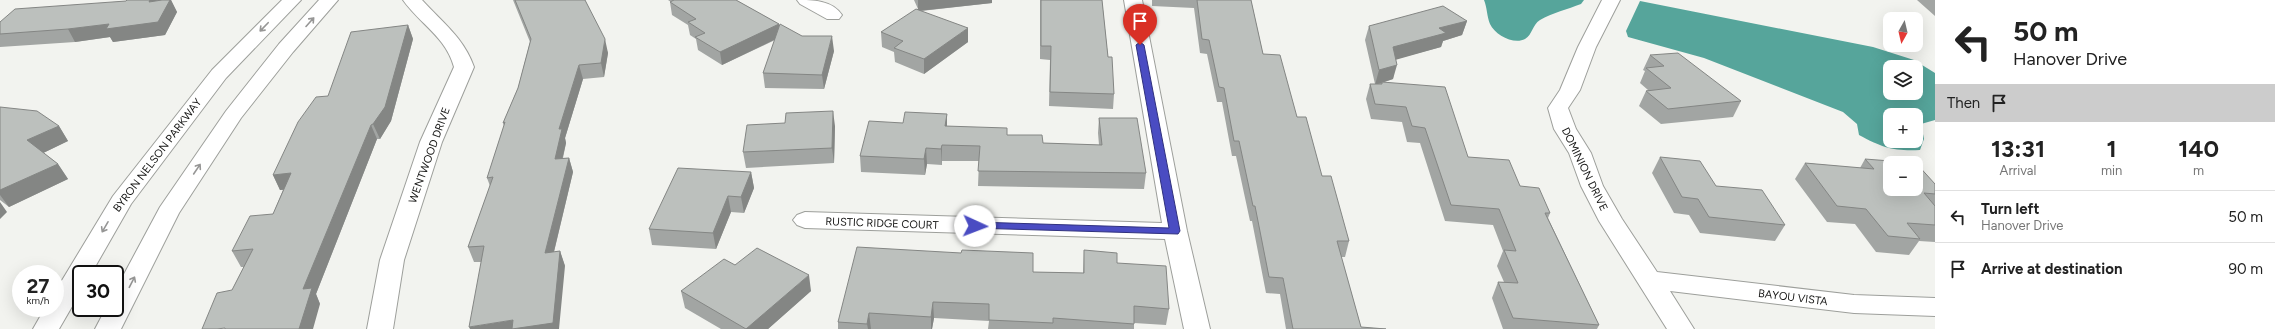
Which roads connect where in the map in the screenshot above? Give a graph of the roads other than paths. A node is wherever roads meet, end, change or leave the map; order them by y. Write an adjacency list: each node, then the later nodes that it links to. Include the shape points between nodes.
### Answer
1 (292, 0): 12 (street, BYRON NELSON PARKWAY, one-way to 12, via 219,74 121,200)
2 (329, 0): 13 (street, one-way to 2, via 168,212 233,115 286,48)
3 (412, 0): 14 (street, WENTWOOD DRIVE, via 454,42 462,54 464,67 431,142 392,260)
4 (806, 0): 7 (street)
5 (1133, 0): 9 (street)
6 (1610, 0): 10 (street, DOMINION DRIVE, via 1570,90 1558,108 1565,129 1580,153 1592,186 1611,221)
7 (833, 15)
8 (805, 220): 9 (street, RUSTIC RIDGE COURT)
9 (1175, 231): 15 (street)
10 (1651, 280): 11 (street, BAYOU VISTA, via 1854,304); 16 (street, DOMINION DRIVE)
11 (1935, 307)
12 (46, 329)
13 (108, 329)
14 (380, 329)
15 (1197, 329)
16 (1682, 329)

